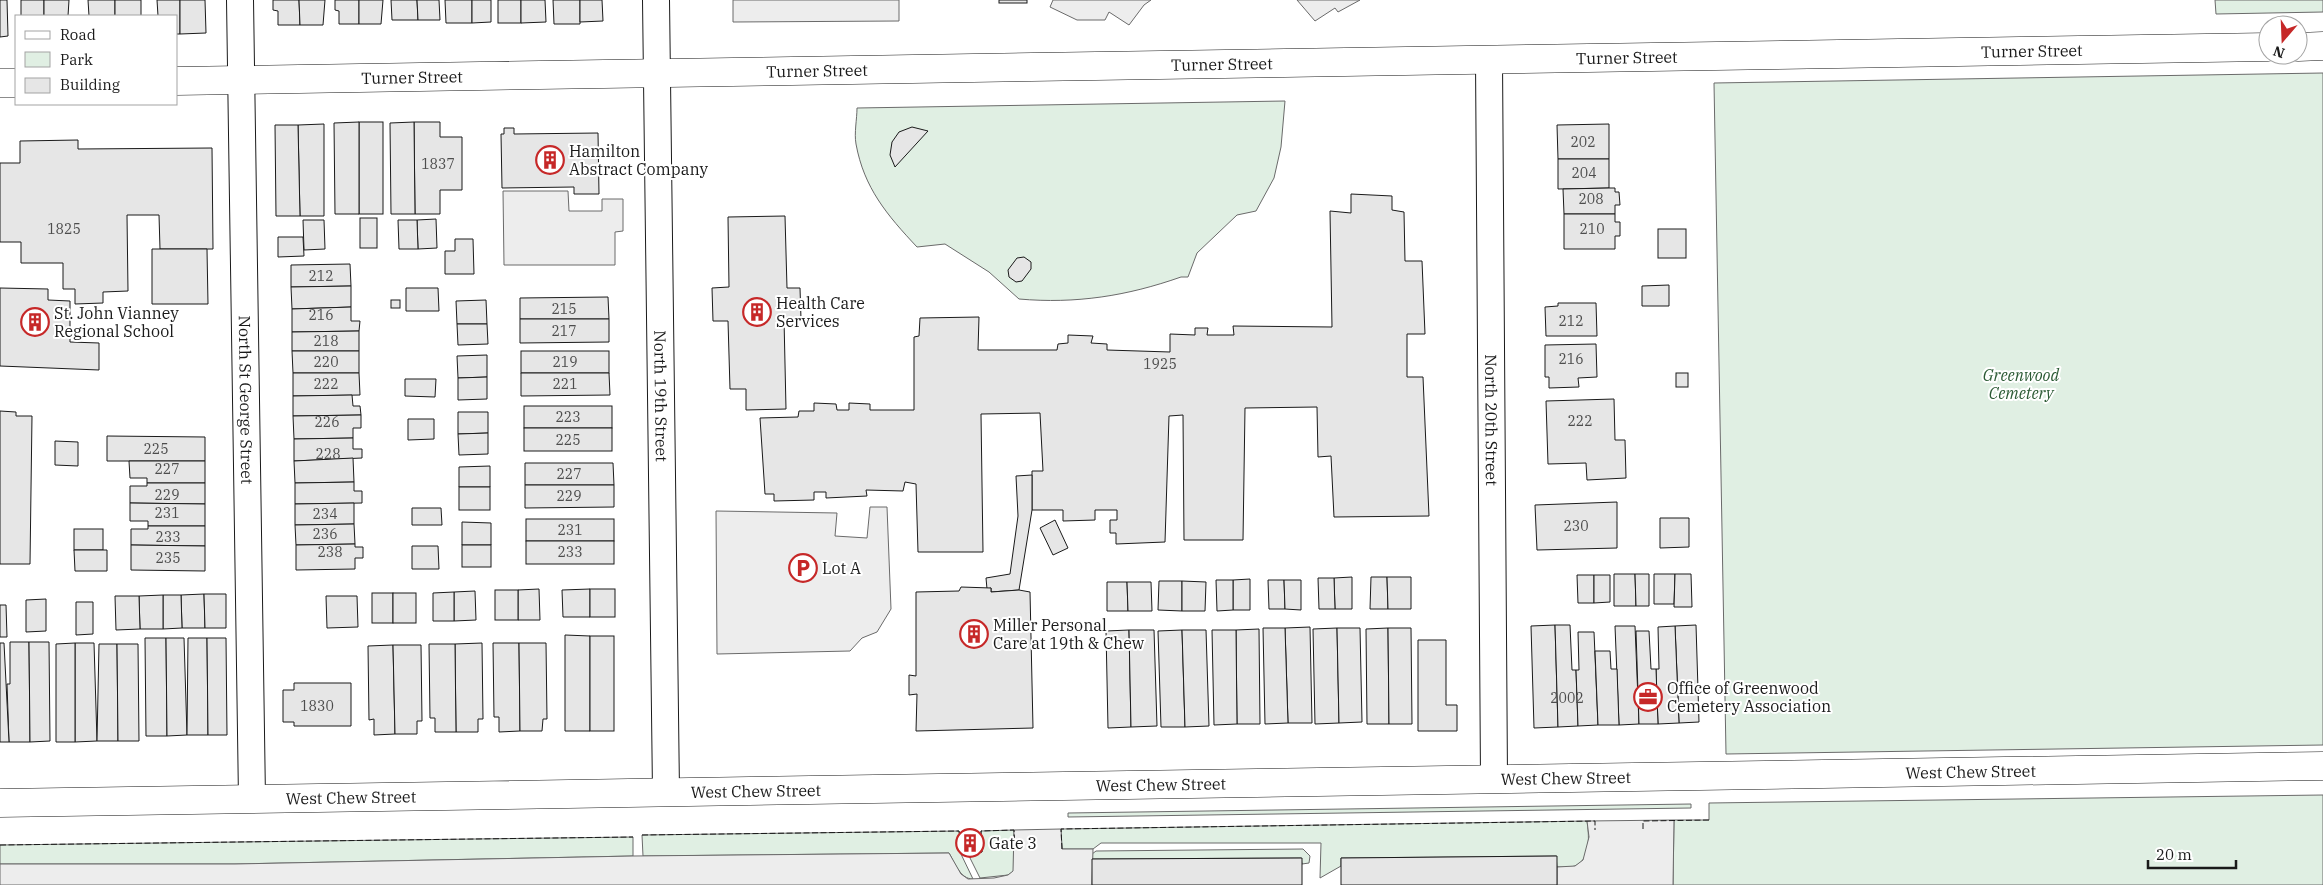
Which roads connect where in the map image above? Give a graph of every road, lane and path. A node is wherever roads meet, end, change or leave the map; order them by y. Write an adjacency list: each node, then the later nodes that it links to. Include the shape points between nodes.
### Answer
1 (240, 0): 8 (street, North St George Street)
2 (656, 0): 7 (street, North 19th Street)
3 (2323, 46): 5 (street)
4 (2258, 47): 6 (street, Turner Street)
5 (2308, 47)
6 (1489, 60): 7 (street, Turner Street); 13 (street, North 20th Street)
7 (657, 74): 8 (street, Turner Street); 14 (street, North 19th Street)
8 (241, 80): 9 (street, Turner Street); 15 (street, North St George Street)
9 (178, 81)
10 (0, 83): 11 (street)
11 (15, 83)
12 (2323, 766): 13 (street, West Chew Street)
13 (1494, 779): 14 (street, West Chew Street)
14 (666, 792): 15 (street, West Chew Street)
15 (252, 799): 16 (street, West Chew Street)
16 (0, 803)

